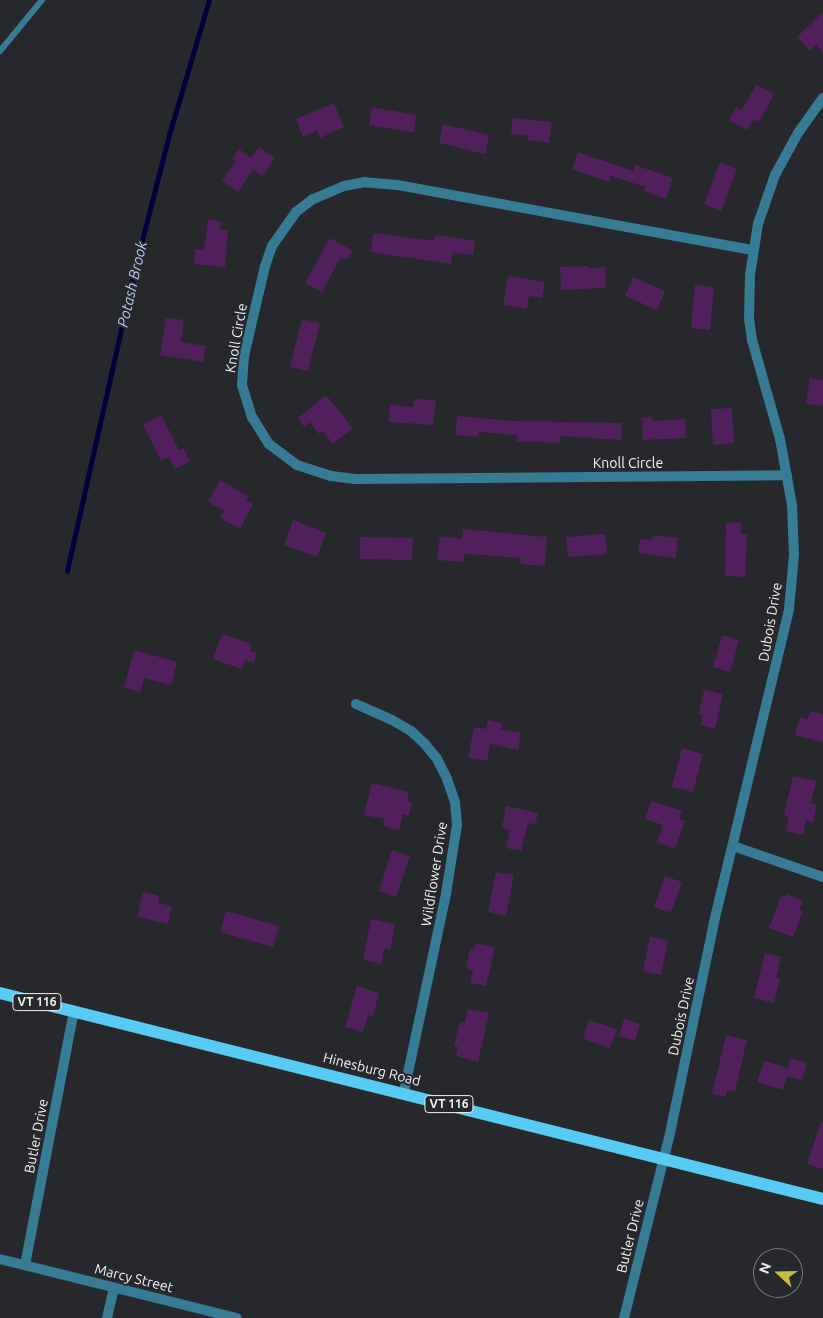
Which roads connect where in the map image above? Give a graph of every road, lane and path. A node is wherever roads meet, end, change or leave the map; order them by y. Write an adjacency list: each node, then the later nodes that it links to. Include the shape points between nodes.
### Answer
1 (42, 0): 2 (lane)
2 (0, 50)
3 (823, 98): 4 (street, Dubois Drive, via 798,133 775,175)
4 (752, 250): 5 (street, Dubois Drive, via 749,299 752,340); 5 (street, Knoll Circle, via 396,185 365,182 344,186 304,205 289,220 272,246 244,356 242,385 252,417 269,444 297,465 331,476)
5 (788, 475): 7 (street, Dubois Drive, via 794,532 789,609)
6 (356, 704): 11 (street, Wildflower Drive, via 392,720 424,744 448,779 455,802 457,825 446,894)
7 (733, 846): 8 (street); 12 (street, Dubois Drive)
8 (823, 877)
9 (0, 993): 10 (main road, Hinesburg Road / VT 116)
10 (74, 1011): 11 (main road, Hinesburg Road / VT 116); 15 (street, Butler Drive)
11 (404, 1092): 12 (main road, Hinesburg Road / VT 116)
12 (663, 1160): 13 (main road, Hinesburg Road / VT 116); 19 (street, Butler Drive)
13 (823, 1199)
14 (0, 1259): 15 (street, Marcy Street)
15 (25, 1265): 16 (street, Marcy Street)
16 (114, 1288): 17 (street); 18 (street, Marcy Street)
17 (107, 1318)
18 (237, 1318)
19 (624, 1318)

